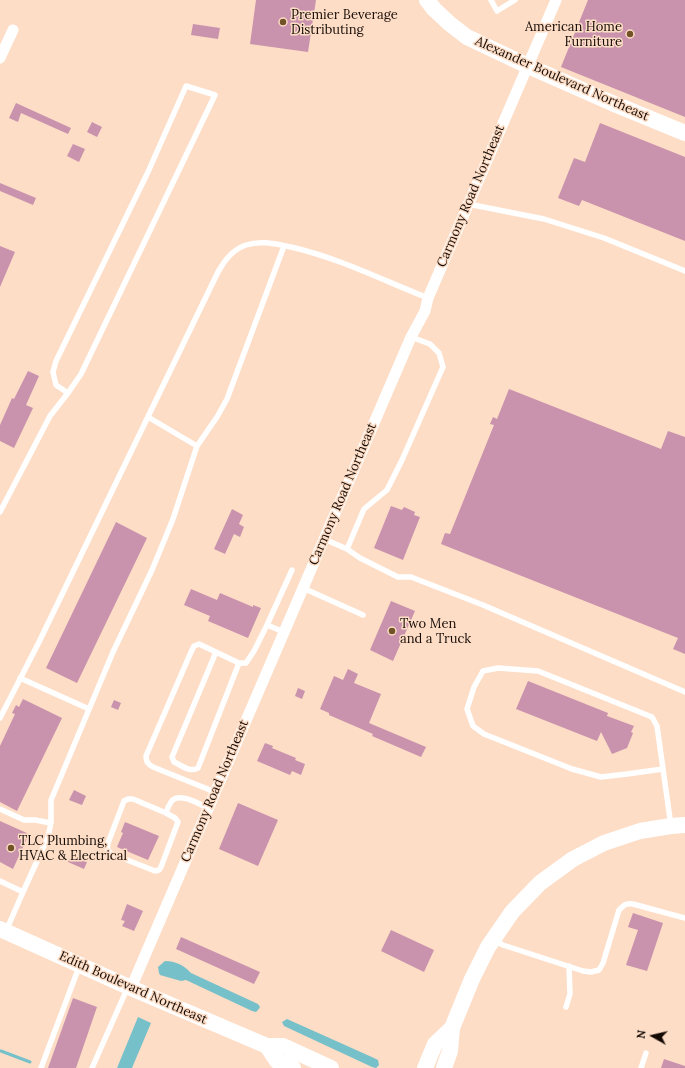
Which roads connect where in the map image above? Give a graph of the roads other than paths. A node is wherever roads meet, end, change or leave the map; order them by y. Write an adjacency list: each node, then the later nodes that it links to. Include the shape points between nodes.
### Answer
1 (427, 0): 7 (street, Alexander Boulevard Northeast, via 450,24 467,37)
2 (491, 0): 3 (lane, via 497,11)
3 (515, 0)
4 (556, 0): 7 (street, Carmony Road Northeast)
5 (14, 30): 6 (street)
6 (0, 58)
7 (528, 66): 8 (street, Alexander Boulevard Northeast); 9 (street, Carmony Road Northeast)
8 (685, 133)
9 (468, 204): 11 (lane, via 551,222 604,238); 12 (street, Carmony Road Northeast)
10 (284, 246): 12 (lane, via 330,258); 15 (lane, via 268,242 246,245 226,259); 16 (lane, via 227,399)
11 (685, 270)
12 (428, 298): 13 (street, Carmony Road Northeast, via 425,311)
13 (411, 337): 18 (street, Carmony Road Northeast); 19 (lane, via 430,344 439,353 443,367 387,490 364,509)
14 (68, 392): 14 (lane, via 81,374 215,95 186,86 148,172 56,361 53,372 56,385); 17 (lane, via 50,416)
15 (148, 417): 16 (lane); 27 (lane)
16 (197, 446): 29 (lane, via 173,519)
17 (0, 512)
18 (324, 539): 19 (lane); 21 (street, Carmony Road Northeast)
19 (347, 548): 28 (lane, via 360,558 398,577 411,577 483,605)
20 (292, 570): 23 (lane)
21 (303, 588): 22 (lane); 24 (street, Carmony Road Northeast)
22 (363, 615)
23 (267, 625): 24 (lane); 26 (lane, via 246,663)
24 (284, 632): 32 (street, Carmony Road Northeast)
25 (216, 652): 26 (lane); 26 (lane, via 172,757 174,762 191,770 198,768); 32 (lane, via 199,644 194,646 146,756 146,761 153,767)
26 (239, 663)
27 (20, 678): 29 (lane); 30 (lane)
28 (685, 692)
29 (89, 709): 36 (lane, via 51,800)
30 (0, 718)
31 (663, 769): 31 (lane, via 657,726 652,717 538,671 498,668 484,671 474,687 467,709 474,726 484,734 572,769 601,777); 37 (lane)
32 (215, 792): 33 (street, Carmony Road Northeast)
33 (208, 808): 35 (lane, via 183,797 177,797 171,800); 45 (street, Carmony Road Northeast)
34 (0, 809): 36 (lane, via 24,820)
35 (166, 813): 35 (lane, via 133,799 124,801 108,844 108,852 155,871 159,870 178,822)
36 (50, 823): 39 (lane, via 48,838)
37 (678, 825): 42 (street, via 640,831 604,843 574,859 540,883 512,912)
38 (0, 881): 39 (lane)
39 (23, 892): 41 (lane)
40 (685, 918): 44 (lane, via 634,904 624,905 618,910 599,970 591,972)
41 (3, 930): 43 (street, Edith Boulevard Northeast)
42 (493, 940): 44 (lane); 47 (street, via 472,979)
43 (80, 965): 45 (street, Edith Boulevard Northeast); 51 (lane)
44 (570, 966): 46 (lane, via 570,994)
45 (129, 987): 48 (street, Edith Boulevard Northeast); 52 (lane)
46 (566, 1007)
47 (452, 1028): 50 (street, via 435,1044); 55 (street, via 450,1051)
48 (266, 1046): 53 (street, Edith Boulevard Northeast, via 277,1060); 54 (street, Edith Boulevard Northeast, via 283,1046)
49 (646, 1053): 56 (lane)
50 (424, 1066)
51 (41, 1068)
52 (92, 1068)
53 (293, 1068)
54 (331, 1068)
55 (444, 1068)
56 (641, 1068)

